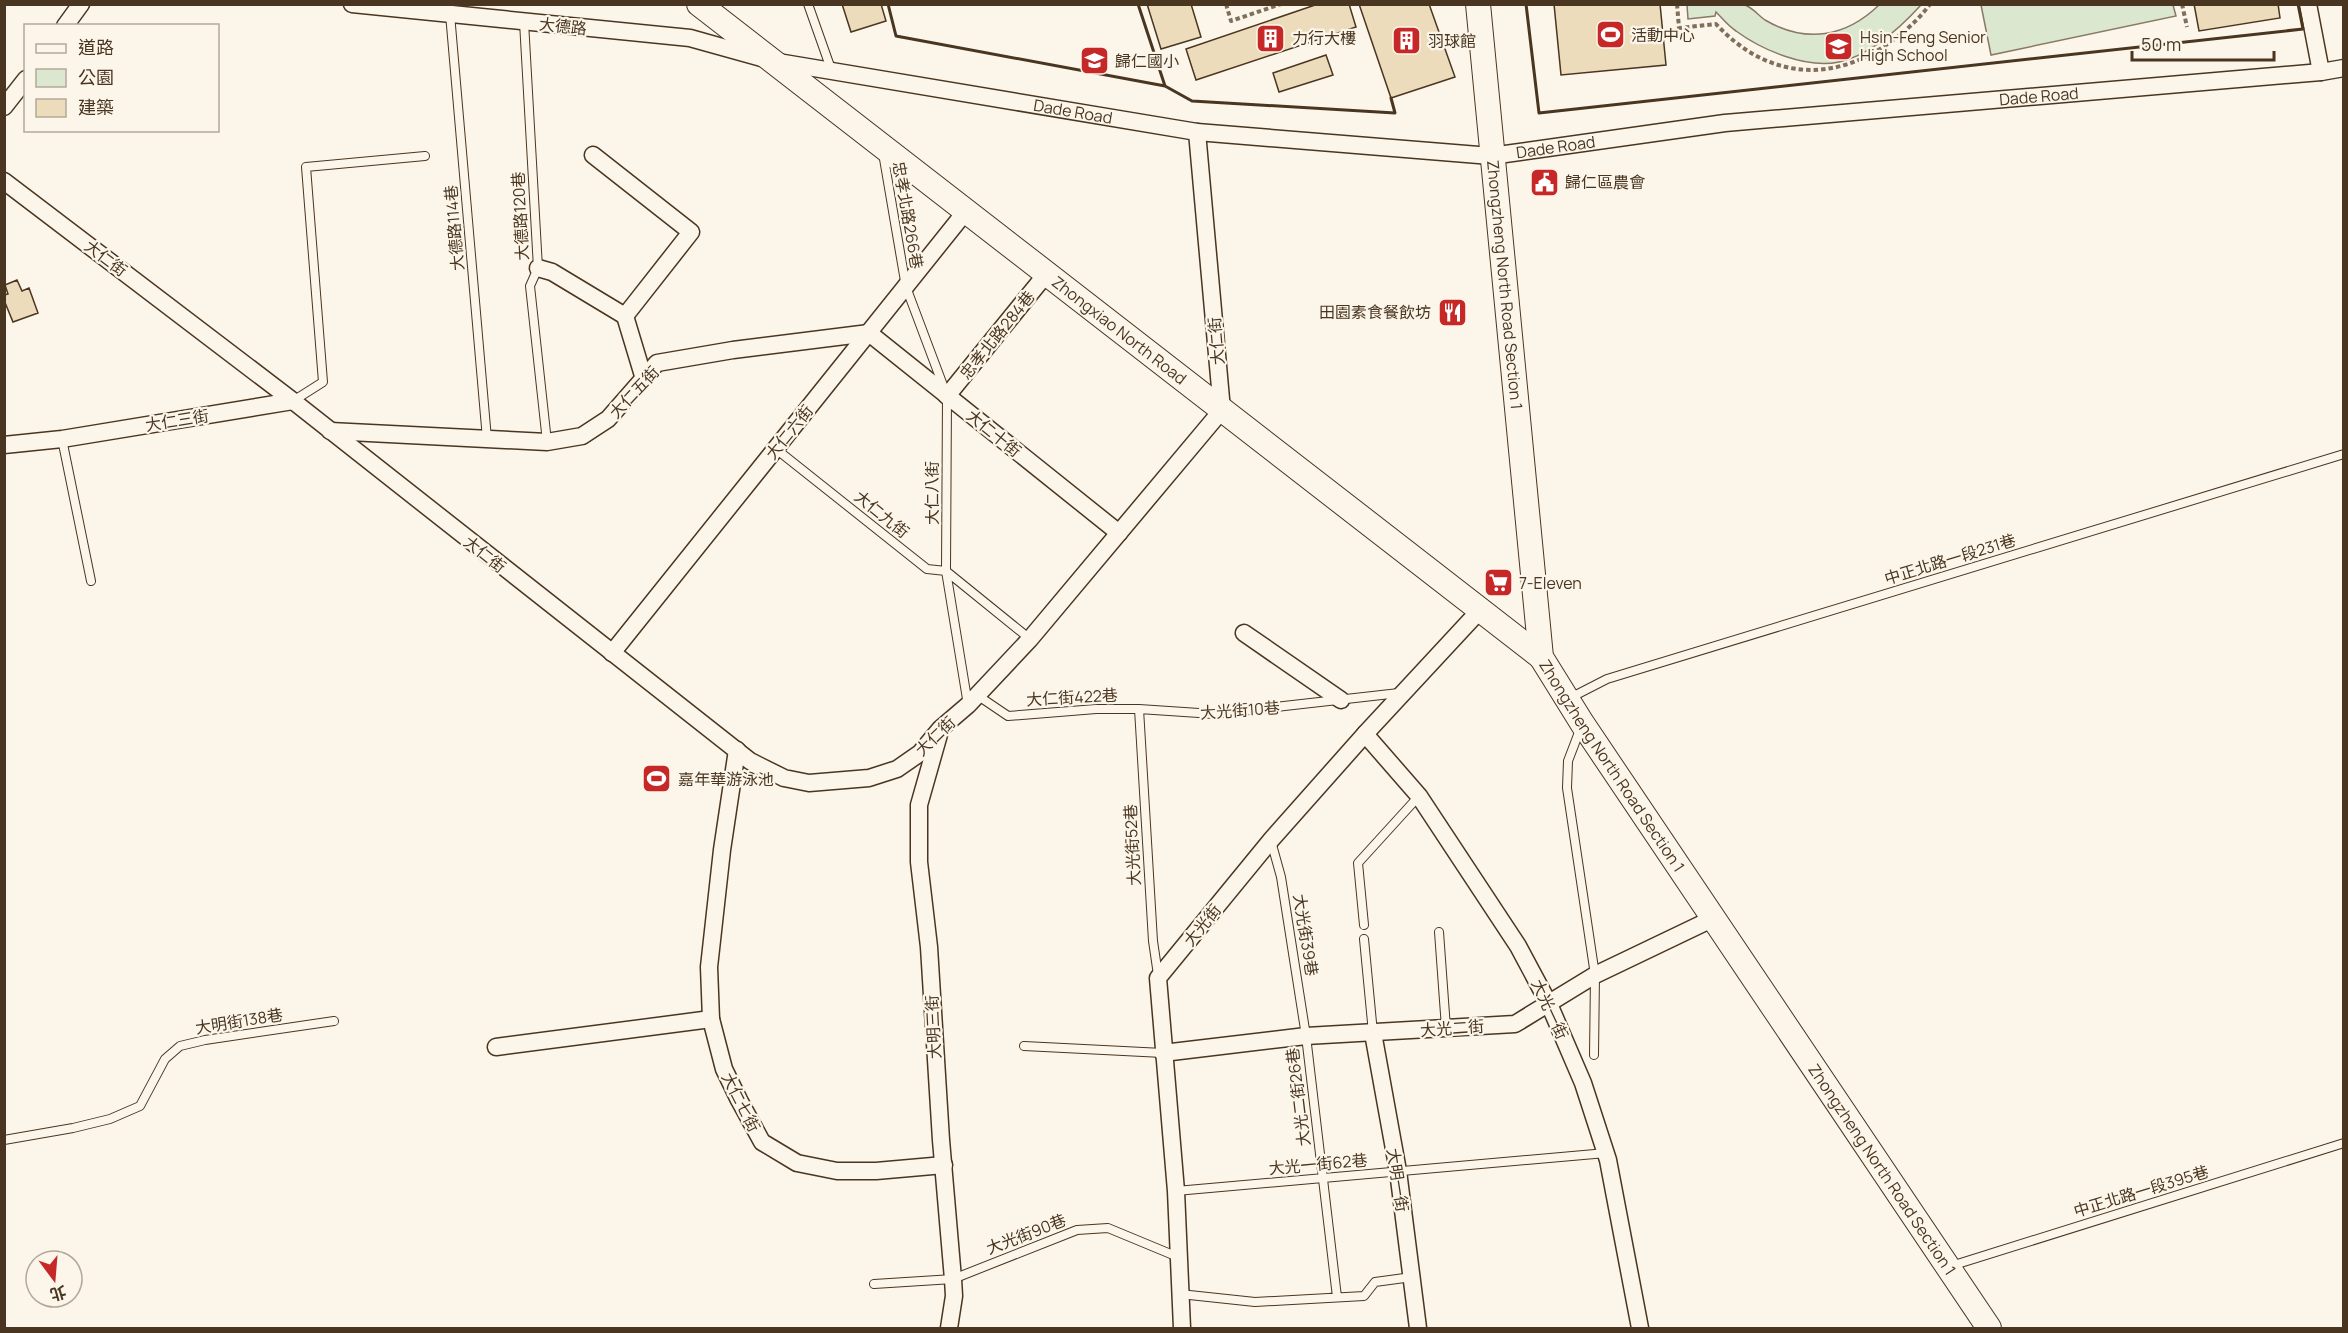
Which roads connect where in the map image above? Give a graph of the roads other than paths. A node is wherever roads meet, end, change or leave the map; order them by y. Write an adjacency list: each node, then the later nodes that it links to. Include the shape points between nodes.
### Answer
1 (81, 4): 9 (street)
2 (352, 4): 7 (street, 大德路)
3 (699, 4): 10 (main road, Zhongxiao North Road)
4 (808, 4): 12 (lane)
5 (1478, 4): 20 (main road, Zhongzheng North Road Section 1)
6 (2308, 4): 13 (street)
7 (450, 14): 8 (street, 大德路); 34 (lane, 大德路114巷)
8 (524, 22): 10 (street, 大德路, via 690,38); 23 (lane, 大德路120巷)
9 (67, 24)
10 (772, 60): 12 (street, Dade Road); 17 (main road, Zhongxiao North Road)
11 (2343, 68): 13 (street, Dade Road)
12 (831, 69): 16 (street, Dade Road)
13 (2321, 72): 20 (street, Dade Road, via 1725,123)
14 (24, 82): 15 (street)
15 (4, 107)
16 (1197, 132): 20 (street, Dade Road); 31 (street, 大仁街)
17 (882, 148): 22 (main road, Zhongxiao North Road); 25 (lane, 忠孝北路266巷)
18 (593, 155): 26 (street, via 692,232)
19 (426, 156): 30 (lane, via 306,167 323,382)
20 (1491, 156): 46 (main road, Zhongzheng North Road Section 1)
21 (4, 181): 30 (street, 大仁街)
22 (966, 211): 24 (main road, Zhongxiao North Road); 25 (street, 大仁六街)
23 (538, 268): 26 (street, via 552,272); 35 (lane, 大德路120巷, via 530,286)
24 (1047, 273): 29 (street, 忠孝北路284巷); 31 (main road, Zhongxiao North Road)
25 (906, 287): 27 (street, 大仁六街); 29 (lane, 大仁八街)
26 (625, 316): 28 (street)
27 (869, 333): 28 (street, 大仁五街, via 657,363); 29 (street, 大仁十街); 37 (street, 大仁六街)
28 (644, 380): 35 (street, 大仁五街, via 608,419 582,436)
29 (947, 396): 39 (street, 大仁十街); 40 (lane, 大仁八街)
30 (293, 401): 32 (street, 大仁街); 33 (street, 大仁三街)
31 (1222, 410): 39 (street, 大仁街); 42 (main road, Zhongxiao North Road)
32 (330, 431): 34 (street, 大仁五街); 45 (street, 大仁街)
33 (62, 439): 36 (street, 大仁三街); 41 (lane)
34 (487, 439): 35 (street, 大仁五街)
35 (547, 442)
36 (4, 445)
37 (776, 449): 40 (lane, 大仁九街, via 927,569); 45 (street, 大仁六街)
38 (2343, 454): 48 (lane, 中正北路一段231巷, via 1618,676)
39 (1119, 533): 44 (street, 大仁街)
40 (946, 571): 44 (lane, 大仁九街); 49 (lane, 大仁八街)
41 (91, 581)
42 (1480, 609): 46 (main road, Zhongxiao North Road); 47 (street, 大光街)
43 (1244, 633): 50 (street)
44 (1030, 639): 49 (street, 大仁街)
45 (612, 653): 55 (street, 大仁街)
46 (1541, 657): 48 (main road, Zhongzheng North Road Section 1)
47 (1403, 693): 50 (lane, 大光街10巷); 54 (street, 大光街)
48 (1568, 699): 52 (main road, Zhongzheng North Road Section 1)
49 (972, 700): 51 (lane, 大仁街422巷, via 1008,716); 53 (street, 大仁街)
50 (1341, 700): 51 (lane, 大光街10巷, via 1214,714)
51 (1139, 709): 63 (lane, 大光街52巷)
52 (1582, 723): 58 (main road, Zhongzheng North Road Section 1); 62 (lane, via 1568,761 1567,788)
53 (940, 729): 55 (street, 大仁街, via 920,753 897,769 845,781 809,783 784,778); 77 (street, 大明三街, via 919,805 919,862)
54 (1365, 734): 56 (street, 大光一街); 57 (street, 大光街)
55 (737, 750): 65 (street, 大仁七街, via 709,967)
56 (1419, 796): 59 (lane, via 1358,863); 64 (street, 大光一街, via 1518,946)
57 (1271, 840): 63 (street, 大光街); 69 (lane, 大光街39巷, via 1281,877)
58 (1714, 918): 62 (street, 大光二街); 82 (main road, Zhongzheng North Road Section 1)
59 (1364, 925)
60 (1439, 932): 67 (lane)
61 (1364, 939): 68 (lane)
62 (1595, 975): 64 (street, 大光二街); 73 (lane)
63 (1158, 978): 72 (street)
64 (1549, 1004): 67 (street, 大光二街, via 1515,1024); 76 (street, 大光一街, via 1583,1083)
65 (711, 1019): 71 (street); 77 (street, 大仁七街, via 724,1069 762,1142 797,1163 837,1172)
66 (334, 1020): 74 (lane, 大明街138巷, via 180,1046 165,1059 140,1106 74,1128)
67 (1446, 1028): 68 (street, 大光二街)
68 (1373, 1033): 69 (street, 大光二街); 78 (street, 大明一街)
69 (1306, 1036): 72 (street, 大光二街); 79 (lane, 大光二街26巷)
70 (1024, 1046): 72 (lane)
71 (496, 1047)
72 (1163, 1053): 80 (street)
73 (1594, 1055)
74 (4, 1140)
75 (2343, 1143): 82 (lane, 中正北路一段395巷)
76 (1606, 1153): 78 (lane, 大光一街62巷); 91 (street, 大光一街)
77 (944, 1165): 84 (street, 大明三街)
78 (1398, 1171): 79 (lane, 大光一街62巷); 83 (street, 大明一街)
79 (1323, 1178): 80 (lane, 大光一街62巷); 87 (lane, 大光二街26巷)
80 (1176, 1191): 81 (street)
81 (1178, 1257): 84 (lane, 大光街90巷, via 1108,1228 1077,1230); 86 (street)
82 (1948, 1267): 92 (main road, Zhongzheng North Road Section 1)
83 (1412, 1277): 87 (lane, via 1375,1282 1364,1296); 90 (street, 大明一街)
84 (953, 1279): 85 (lane, 大光街90巷); 88 (street, 大明三街)
85 (874, 1284)
86 (1180, 1294): 87 (lane, via 1255,1302); 89 (street)
87 (1336, 1297)
88 (949, 1329)
89 (1182, 1329)
90 (1418, 1329)
91 (1640, 1329)
92 (1989, 1329)

